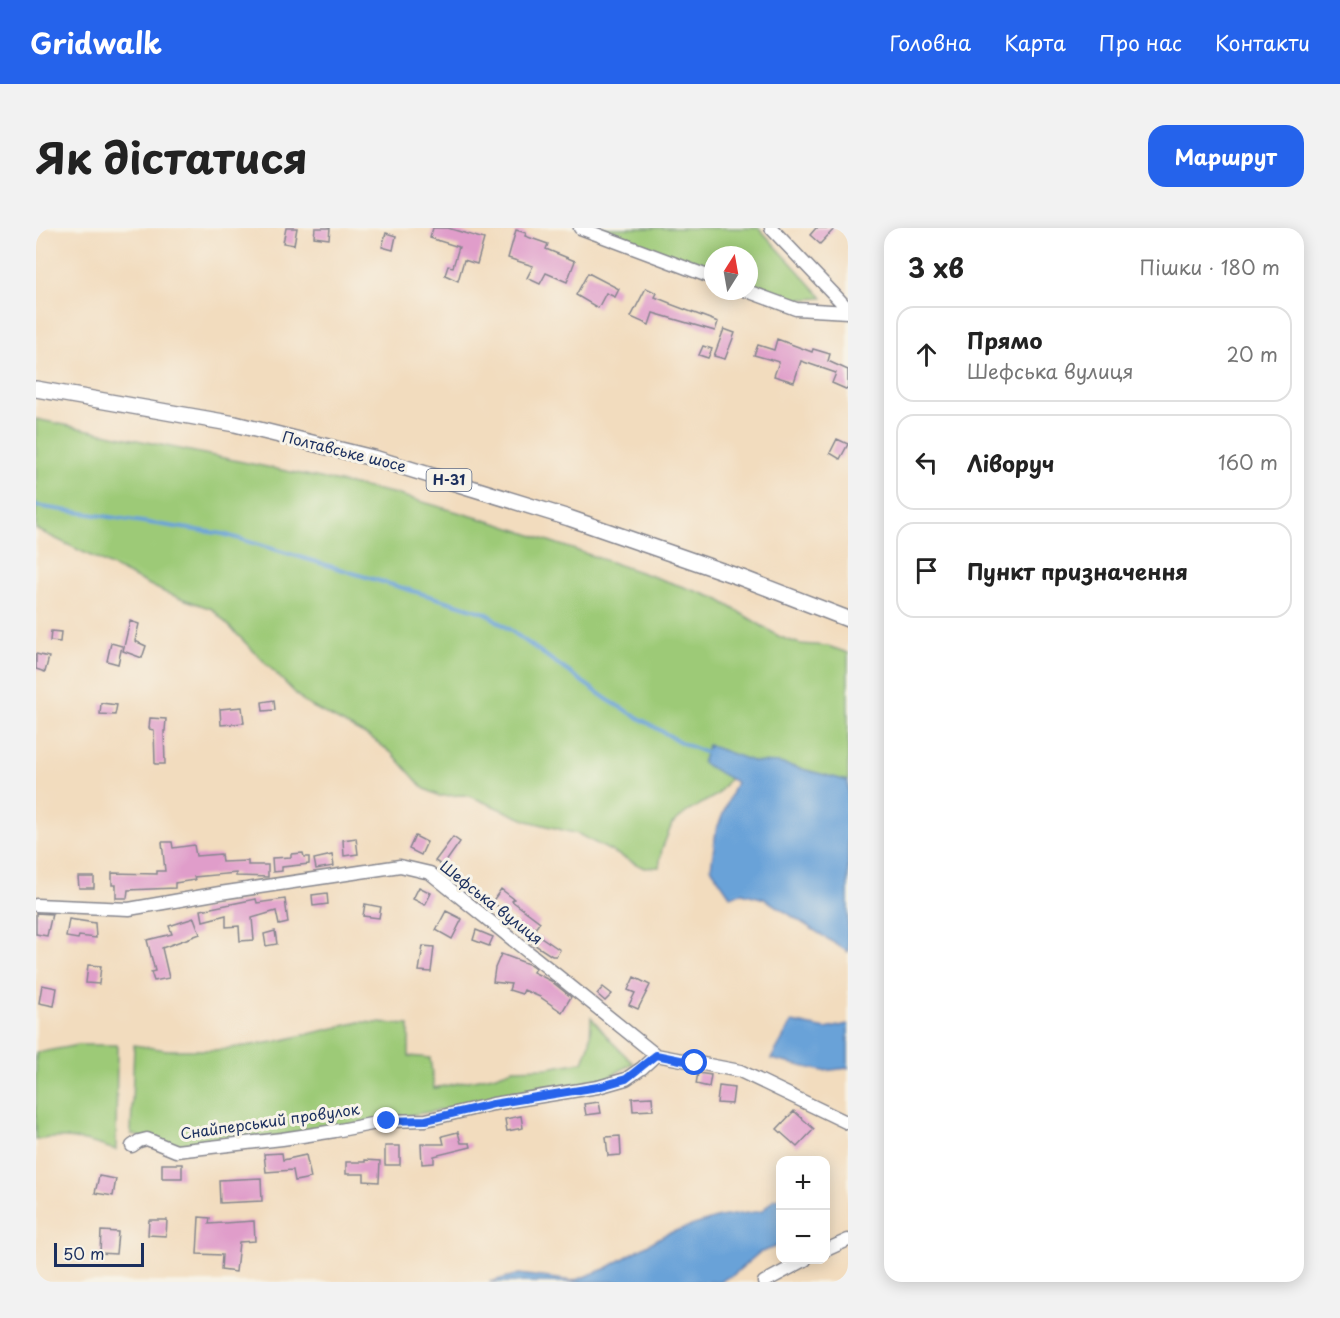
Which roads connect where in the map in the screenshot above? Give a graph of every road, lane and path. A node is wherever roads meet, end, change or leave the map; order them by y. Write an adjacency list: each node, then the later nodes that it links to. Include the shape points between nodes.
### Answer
1 (580, 228): 3 (street)
2 (771, 228): 5 (street)
3 (704, 275)
4 (758, 295): 5 (street, via 796,309)
5 (848, 310)
6 (36, 388): 7 (main road, Полтавське шосе / Н-31, via 235,424 377,459 569,518)
7 (848, 619)
8 (36, 904): 9 (street, Шефська вулиця, via 129,909 400,866 415,868 430,873)
9 (656, 1055): 10 (street, Шефська вулиця, via 740,1071); 11 (street, Снайперський провулок, via 626,1079 598,1087 493,1104 426,1120 387,1121 176,1151 147,1139)
10 (848, 1123)
11 (132, 1146)
12 (848, 1240): 13 (street)
13 (830, 1248)
14 (797, 1264): 15 (street)
15 (764, 1282)

